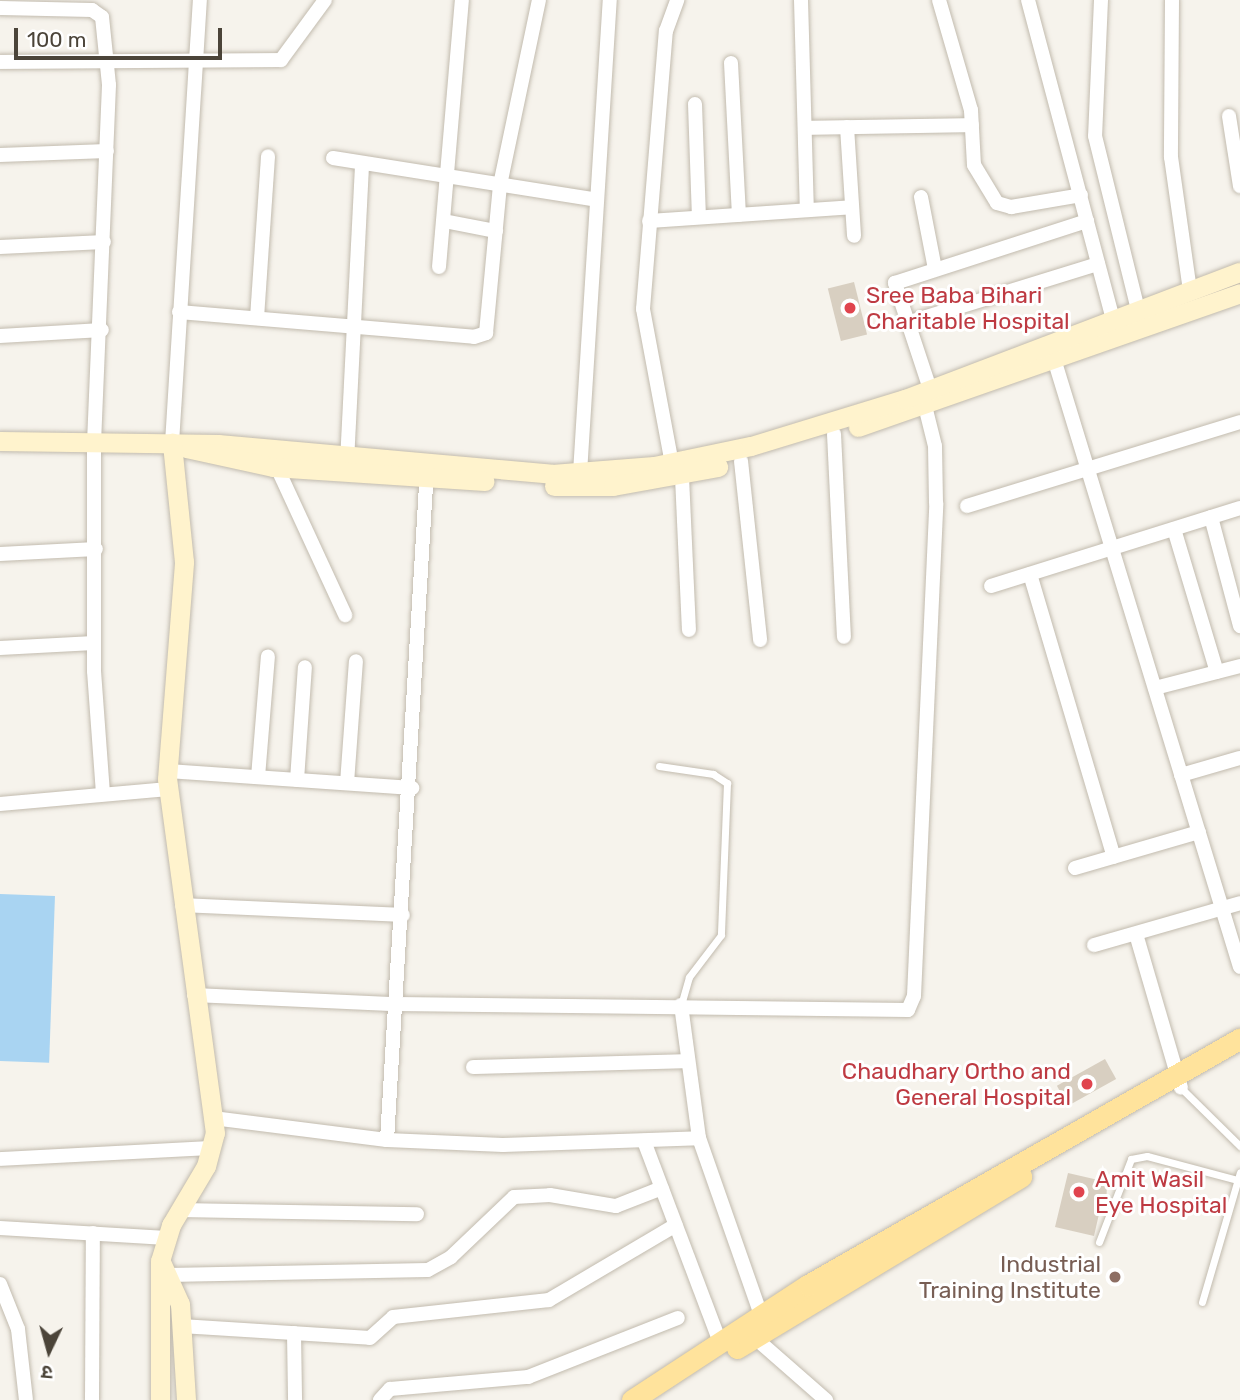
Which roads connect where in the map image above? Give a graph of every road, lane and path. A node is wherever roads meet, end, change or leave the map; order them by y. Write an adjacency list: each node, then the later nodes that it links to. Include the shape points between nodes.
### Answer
1 (200, 0): 14 (street)
2 (325, 0): 14 (street, via 281,60)
3 (462, 0): 28 (street)
4 (539, 0): 29 (street)
5 (610, 0): 33 (street)
6 (677, 0): 38 (street, via 666,31)
7 (800, 0): 22 (street)
8 (939, 0): 20 (street)
9 (1028, 0): 31 (street)
10 (1101, 0): 51 (street, via 1095,136)
11 (1172, 0): 49 (street, via 1171,157)
12 (92, 5): 13 (street); 15 (street, via 103,17)
13 (0, 8)
14 (192, 56): 15 (street); 52 (street)
15 (106, 58): 16 (street); 23 (street)
16 (0, 62)
17 (731, 64): 36 (street)
18 (695, 104): 37 (street)
19 (1229, 116): 30 (street)
20 (972, 125): 21 (street); 31 (street, via 974,165 997,203 1012,207)
21 (847, 127): 22 (street); 34 (street)
22 (805, 128): 35 (street)
23 (107, 150): 24 (street); 43 (street)
24 (0, 155)
25 (268, 156): 53 (street)
26 (333, 158): 27 (street)
27 (362, 163): 28 (street); 55 (street)
28 (448, 177): 29 (street); 39 (street)
29 (500, 185): 33 (street); 41 (street)
30 (1240, 186)
31 (1081, 195): 40 (street)
32 (921, 197): 47 (street)
33 (597, 200): 72 (street)
34 (852, 207): 35 (street); 42 (street)
35 (807, 210): 36 (street)
36 (739, 215): 37 (street)
37 (699, 217): 38 (street)
38 (649, 220): 71 (street, via 644,323)
39 (444, 221): 41 (street); 46 (street)
40 (1087, 221): 45 (street); 47 (street)
41 (495, 231): 55 (street, via 488,326 481,337)
42 (853, 236)
43 (104, 242): 44 (street); 57 (street)
44 (0, 247)
45 (1098, 264): 54 (street); 56 (street)
46 (439, 267)
47 (935, 269): 54 (street, via 895,283)
48 (1240, 272): 49 (street)
49 (1190, 291): 51 (street)
50 (1240, 294): 56 (street)
51 (1138, 310): 56 (street)
52 (179, 312): 53 (street); 65 (street)
53 (257, 318): 55 (street)
54 (907, 323): 60 (street)
55 (354, 327): 68 (street)
56 (1115, 327): 59 (street)
57 (102, 330): 58 (street); 63 (street)
58 (0, 336)
59 (1052, 349): 60 (street); 69 (street)
60 (928, 398): 62 (street); 71 (street); 117 (street, via 936,503 912,1004 898,1010)
61 (1240, 422): 69 (street)
62 (834, 434): 67 (street); 85 (street)
63 (94, 440): 64 (street); 65 (street); 77 (street)
64 (0, 441)
65 (172, 443): 66 (street); 99 (street, via 184,562)
66 (274, 458): 68 (street); 82 (street)
67 (741, 461): 71 (street); 86 (street)
68 (347, 463): 70 (street)
69 (1087, 469): 73 (street); 78 (street)
70 (427, 470): 71 (street, via 613,486); 72 (street); 102 (street)
71 (677, 470): 72 (street); 84 (street)
72 (580, 472)
73 (967, 506)
74 (1240, 508): 75 (street)
75 (1211, 517): 76 (street); 83 (street)
76 (1174, 529): 78 (street); 93 (street)
77 (96, 549): 79 (street); 87 (street)
78 (1112, 549): 80 (street); 94 (street)
79 (0, 554)
80 (1030, 574): 81 (street); 106 (street)
81 (991, 586)
82 (345, 615)
83 (1240, 626)
84 (689, 630)
85 (844, 637)
86 (761, 639)
87 (94, 643): 88 (street); 103 (street)
88 (0, 648)
89 (268, 656): 98 (street)
90 (356, 661): 101 (street)
91 (1240, 666): 93 (street)
92 (305, 667): 100 (street)
93 (1217, 672): 94 (street)
94 (1155, 688): 97 (street)
95 (1240, 758): 97 (street)
96 (659, 766): 117 (lane, via 713,774 727,783 721,935 689,977)
97 (1181, 775): 105 (street)
98 (258, 777): 99 (street); 100 (street)
99 (168, 780): 103 (street); 109 (street)
100 (297, 780): 101 (street)
101 (346, 783): 102 (street)
102 (412, 788): 111 (street)
103 (103, 794): 104 (street)
104 (0, 804)
105 (1199, 832): 106 (street); 110 (street)
106 (1114, 857): 107 (street)
107 (1074, 868)
108 (1240, 904): 110 (street)
109 (182, 905): 111 (street); 115 (street)
110 (1223, 910): 112 (street); 114 (street)
111 (403, 915): 116 (street)
112 (1136, 934): 113 (street); 122 (street)
113 (1094, 945)
114 (1240, 967)
115 (194, 995): 116 (street); 123 (street)
116 (396, 1004): 117 (street); 125 (street)
117 (681, 1005): 120 (street)
118 (1240, 1039): 122 (main road)
119 (1240, 1054): 122 (main road)
120 (685, 1061): 121 (street); 124 (street)
121 (473, 1067)
122 (1178, 1081): 127 (lane); 142 (main road); 146 (main road)
123 (213, 1118): 125 (street); 128 (street)
124 (699, 1138): 126 (street); 142 (street)
125 (387, 1140): 126 (street, via 536,1146)
126 (644, 1141): 131 (street)
127 (1240, 1146)
128 (213, 1148): 129 (street); 132 (street)
129 (0, 1159)
130 (1239, 1176): 138 (lane, via 1147,1156 1131,1159); 141 (lane)
131 (662, 1188): 134 (street); 139 (street, via 616,1206 550,1195 514,1197 451,1257 428,1270)
132 (179, 1210): 133 (street); 137 (street)
133 (418, 1214)
134 (676, 1225): 145 (street, via 548,1300 388,1318 370,1338); 147 (street)
135 (0, 1228): 136 (street)
136 (93, 1233): 137 (street); 149 (street)
137 (167, 1238): 139 (street)
138 (1099, 1242)
139 (164, 1268): 144 (street); 150 (street)
140 (0, 1284): 148 (street, via 18,1329)
141 (1202, 1302)
142 (761, 1315): 147 (main road)
143 (677, 1318): 153 (street, via 528,1377 450,1389 390,1389)
144 (181, 1326): 145 (street); 151 (street)
145 (293, 1333): 152 (street)
146 (754, 1337): 155 (main road); 156 (street)
147 (720, 1342): 154 (main road)
148 (26, 1400)
149 (92, 1400)
150 (160, 1400)
151 (186, 1400)
152 (295, 1400)
153 (380, 1400)
154 (632, 1400)
155 (654, 1400)
156 (826, 1400)

